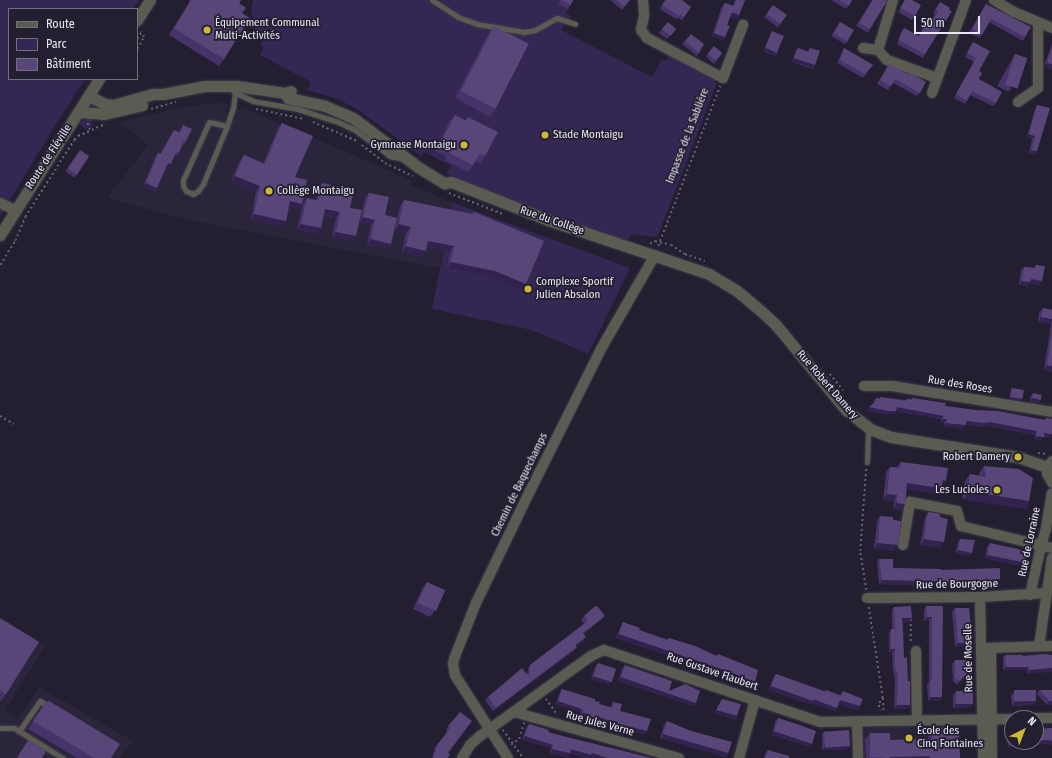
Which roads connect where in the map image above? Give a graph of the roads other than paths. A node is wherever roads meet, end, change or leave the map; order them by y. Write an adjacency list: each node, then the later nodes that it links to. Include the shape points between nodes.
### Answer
1 (150, 0): 7 (street)
2 (432, 0): 8 (lane, via 465,20 524,32 535,30 557,18)
3 (643, 0): 10 (street, Impasse de la Sablière, via 644,16 641,30 647,38 723,78)
4 (893, 0): 13 (street)
5 (963, 0): 14 (street)
6 (994, 0): 9 (street)
7 (138, 18)
8 (575, 24)
9 (1038, 24): 11 (street); 21 (street, via 1038,88)
10 (743, 25)
11 (1052, 28)
12 (863, 48): 13 (street)
13 (878, 50): 14 (street, via 887,60)
14 (937, 78): 18 (street)
15 (99, 80): 20 (street, Route de Fléville)
16 (236, 90): 17 (street, Rue du Collège); 19 (street, Rue du Collège, via 222,85); 23 (lane); 24 (lane, via 253,101 298,109 336,121 355,130 390,156)
17 (285, 93): 24 (street, Rue du Collège, via 288,98 325,106 353,118); 25 (street, Rue du Collège, via 290,90 326,99 354,111 448,177)
18 (932, 93)
19 (163, 94): 20 (street, Rue du Collège, via 153,94 113,105); 22 (street, Rue du Collège, via 155,100 123,110 104,114)
20 (89, 96): 22 (street, Route de Fléville)
21 (1018, 102)
22 (78, 112): 27 (street, Route de Fléville)
23 (228, 126): 23 (lane, via 209,122 183,180 186,191 193,194 203,184)
24 (407, 158): 25 (street, Rue du Collège, via 444,183)
25 (451, 182): 29 (street, Rue du Collège, via 548,220)
26 (0, 203): 27 (street)
27 (15, 210): 28 (street, Route de Fléville)
28 (0, 235)
29 (655, 255): 32 (street, Rue Robert Damery, via 709,274 750,301 776,325 846,410); 57 (street, Chemin de Baquechamps, via 601,350 533,485 476,603 454,659 455,675)
30 (864, 386): 31 (street, Rue des Roses, via 892,386)
31 (1052, 412)
32 (870, 429): 33 (street, Rue Robert Damery, via 891,436); 34 (lane)
33 (1049, 461): 35 (street, via 1047,474)
34 (867, 462)
35 (1052, 482)
36 (1052, 493): 38 (street, Rue de Lorraine)
37 (903, 545): 38 (street, via 910,502 957,511 961,526)
38 (1041, 546): 39 (street); 42 (street, Rue de Lorraine)
39 (1052, 548)
40 (1052, 558): 41 (street)
41 (1047, 593): 42 (street, Rue de Bourgogne); 45 (street)
42 (1030, 595): 43 (street, Rue de Bourgogne)
43 (980, 597): 44 (street, Rue de Bourgogne); 47 (street, Rue de Moselle)
44 (867, 598)
45 (1039, 646): 46 (street); 48 (street)
46 (1052, 646)
47 (981, 648): 48 (street); 53 (street, Rue de Moselle)
48 (991, 648): 53 (street, Rue de Moselle)
49 (916, 652): 55 (street)
50 (755, 700): 52 (street, Rue Gustave Flaubert, via 604,650 591,656); 56 (street, Rue Gustave Flaubert, via 820,722); 64 (street)
51 (53, 708): 59 (lane, via 40,701)
52 (514, 712): 57 (street, Rue Gustave Flaubert); 63 (street, Rue Jules Verne)
53 (987, 719): 54 (street, Rue Gustave Flaubert); 55 (street, Rue Gustave Flaubert); 66 (street); 67 (street)
54 (1004, 719)
55 (917, 721): 56 (street, Rue Gustave Flaubert)
56 (858, 722): 65 (street)
57 (495, 726): 60 (street, Chemin de Baquechamps); 62 (street, Rue Gustave Flaubert, via 470,745)
58 (0, 728): 59 (lane, via 14,728)
59 (19, 731): 61 (lane)
60 (506, 754)
61 (63, 758)
62 (462, 758)
63 (679, 758)
64 (739, 758)
65 (858, 758)
66 (983, 758)
67 (992, 758)

